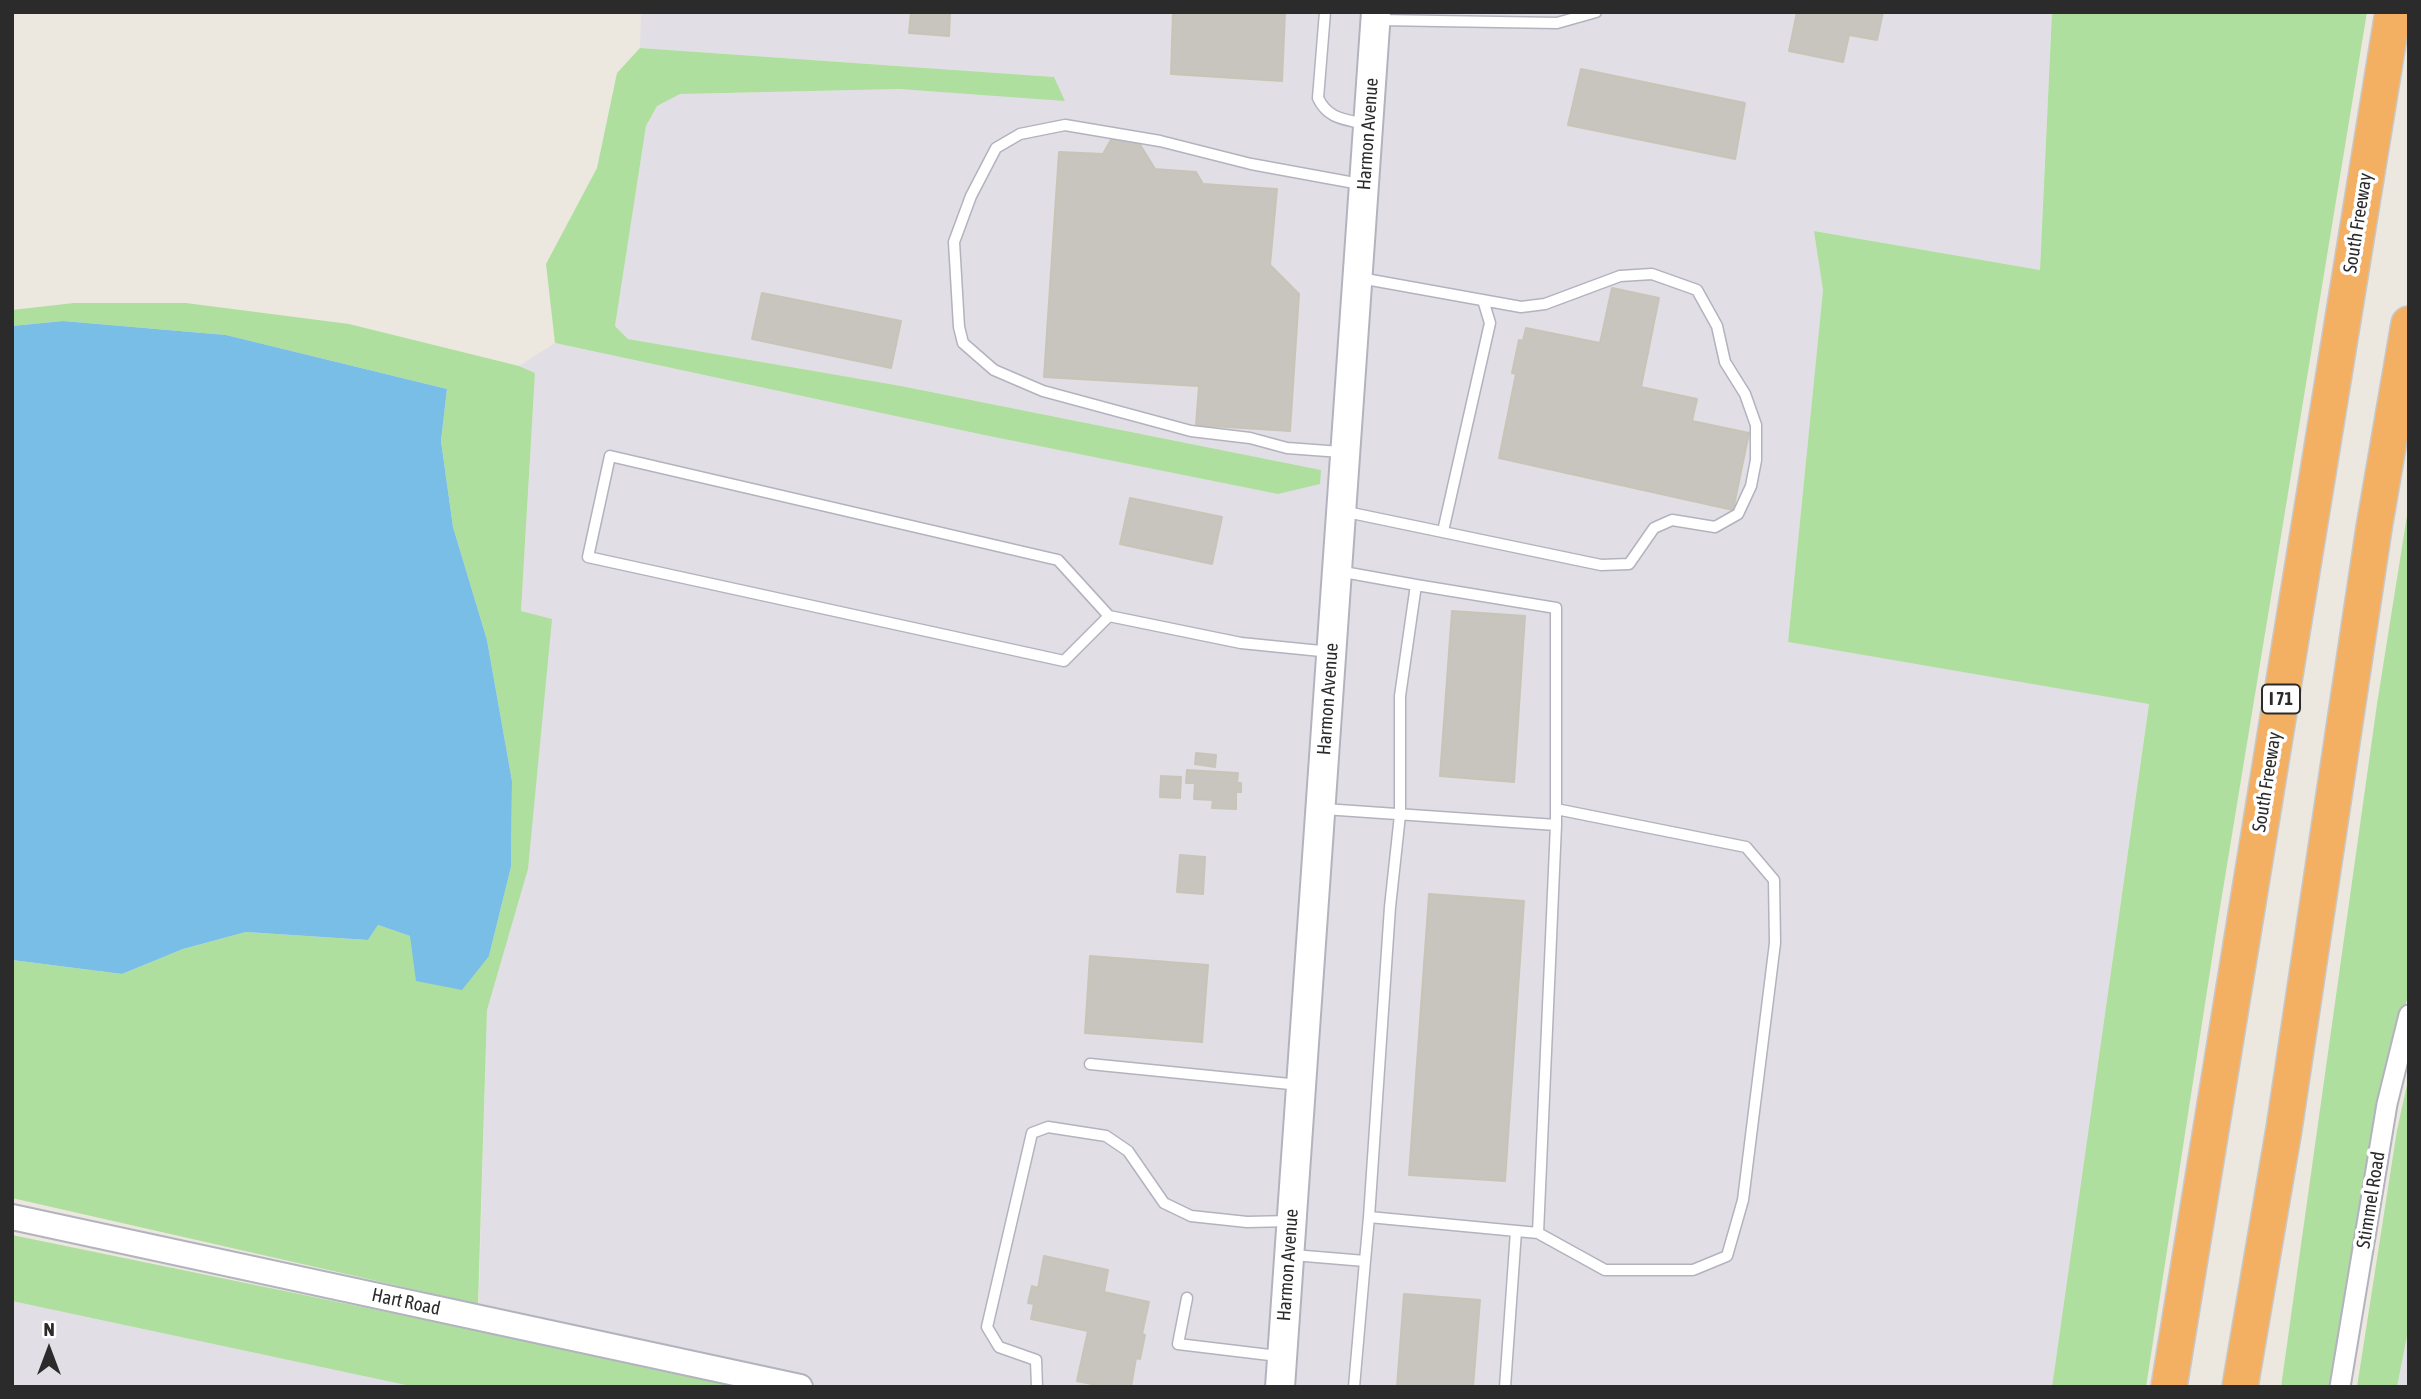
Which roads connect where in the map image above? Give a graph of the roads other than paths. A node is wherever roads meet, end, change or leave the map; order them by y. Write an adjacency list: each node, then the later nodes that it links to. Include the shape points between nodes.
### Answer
1 (1325, 12): 5 (lane, via 1318,98 1323,109 1334,116)
2 (1596, 12): 4 (lane, via 1557,23)
3 (2393, 12): 38 (highway, South Freeway / I 71)
4 (1375, 16): 5 (main road, Harmon Avenue)
5 (1368, 124): 6 (main road, Harmon Avenue)
6 (1364, 184): 7 (main road, Harmon Avenue); 10 (lane, via 1065,125 1020,134 996,148 954,242 963,343 994,370 1043,391 1191,431 1287,448)
7 (1358, 278): 8 (lane); 10 (main road, Harmon Avenue)
8 (1483, 300): 12 (lane, via 1490,323); 12 (lane, via 1521,307 1545,304 1630,275 1652,274 1697,290 1717,326 1725,362 1745,394 1756,425 1754,473 1738,514 1715,527 1672,520 1654,528 1629,564 1601,565)
9 (2409, 324): 39 (highway)
10 (1345, 452): 11 (main road, Harmon Avenue)
11 (1341, 511): 12 (lane); 13 (main road, Harmon Avenue)
12 (1443, 531)
13 (1337, 571): 14 (lane); 16 (main road, Harmon Avenue)
14 (1416, 585): 18 (lane, via 1556,608); 19 (lane, via 1400,696)
15 (1109, 616): 15 (lane, via 1064,661 588,557 610,456 1058,560); 16 (lane, via 1241,643)
16 (1331, 652): 17 (main road, Harmon Avenue)
17 (1320, 809): 19 (lane); 23 (main road, Harmon Avenue)
18 (1556, 809): 20 (lane); 28 (lane, via 1746,847 1774,880 1775,943 1743,1200 1727,1256 1693,1270 1605,1270)
19 (1400, 815): 20 (lane); 25 (lane)
20 (1556, 825): 28 (lane)
21 (2409, 1015): 40 (street, Stimmel Road, via 2387,1104)
22 (1090, 1064): 23 (lane)
23 (1300, 1085): 26 (main road, Harmon Avenue)
24 (12, 1217): 33 (street, Hart Road)
25 (1369, 1217): 27 (lane); 30 (lane)
26 (1291, 1221): 29 (main road, Harmon Avenue); 34 (lane, via 1191,1216 1164,1203 1128,1151 1106,1136 1048,1127 1032,1133 987,1327 999,1347 1036,1360)
27 (1516, 1231): 28 (lane); 37 (lane)
28 (1538, 1233)
29 (1289, 1255): 30 (lane); 32 (main road, Harmon Avenue)
30 (1365, 1261): 36 (lane)
31 (1187, 1298): 32 (lane, via 1178,1344)
32 (1282, 1357): 35 (main road, Harmon Avenue)
33 (800, 1387)
34 (1037, 1387)
35 (1280, 1387)
36 (1354, 1387)
37 (1505, 1387)
38 (2169, 1387)
39 (2240, 1387)
40 (2340, 1387)

